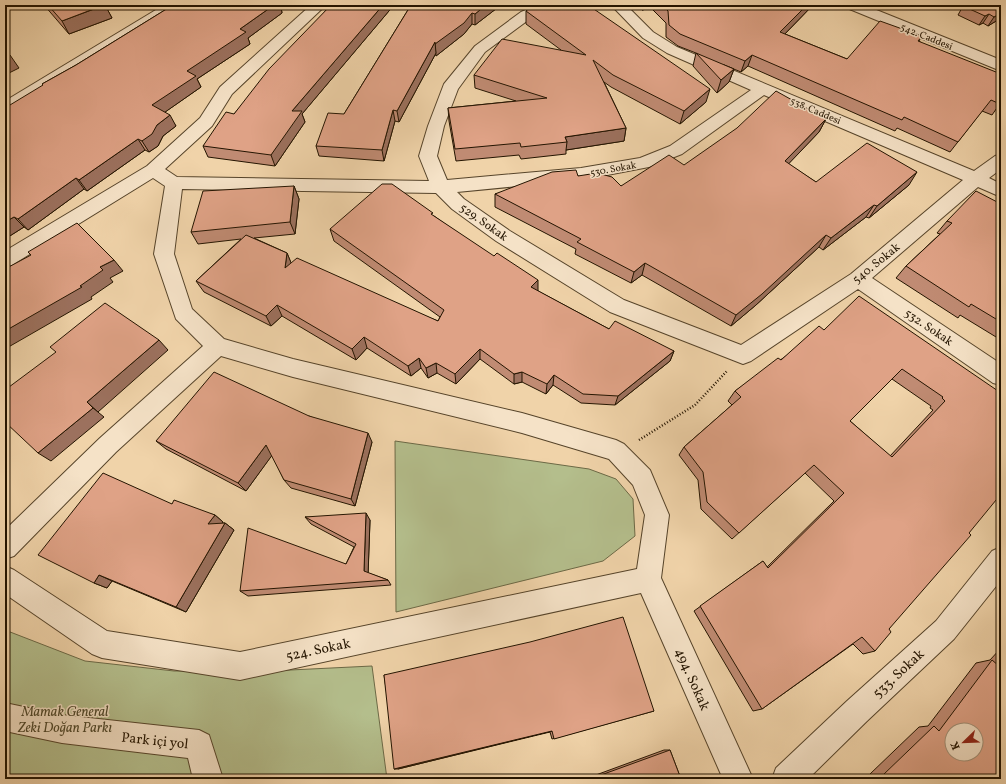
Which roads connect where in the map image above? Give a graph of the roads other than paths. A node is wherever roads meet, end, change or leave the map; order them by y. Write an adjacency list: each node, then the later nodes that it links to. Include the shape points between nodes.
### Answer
1 (174, 5): 10 (street)
2 (319, 5): 12 (street, via 226,90 206,122)
3 (549, 5): 15 (street, 529. Sokak, via 526,14 480,49 450,88 428,156)
4 (618, 5): 9 (street, 538. Caddesi, via 648,35 672,50)
5 (852, 5): 7 (street, 542. Caddesi)
6 (891, 8): 7 (street)
7 (878, 15): 8 (street, 542. Caddesi)
8 (1001, 66)
9 (764, 88): 13 (street, 538. Caddesi); 15 (street, 530. Sokak, via 676,150 643,162 581,174)
10 (5, 108)
11 (1001, 160): 13 (street, 540. Sokak)
12 (154, 170): 14 (street); 17 (street)
13 (976, 179): 16 (street, 538. Caddesi); 18 (street, 540. Sokak)
14 (174, 182): 15 (street, 530. Sokak); 19 (street, via 164,254 183,313)
15 (441, 187): 20 (street, 529. Sokak, via 458,204 503,236 616,306)
16 (1001, 191)
17 (5, 260)
18 (858, 279): 20 (street, 540. Sokak); 21 (street, 532. Sokak)
19 (216, 346): 22 (street, via 108,444); 25 (street, via 293,368 522,423 616,451 642,478 657,515)
20 (743, 355)
21 (1001, 376)
22 (5, 547)
23 (1001, 560): 29 (street, 533. Sokak, via 944,630)
24 (5, 579): 25 (street, 524. Sokak, via 102,644 240,666)
25 (648, 579): 28 (street, 494. Sokak)
26 (5, 717): 27 (street, Park içi yol, via 62,729 199,745)
27 (208, 779)
28 (738, 779)
29 (787, 779)

